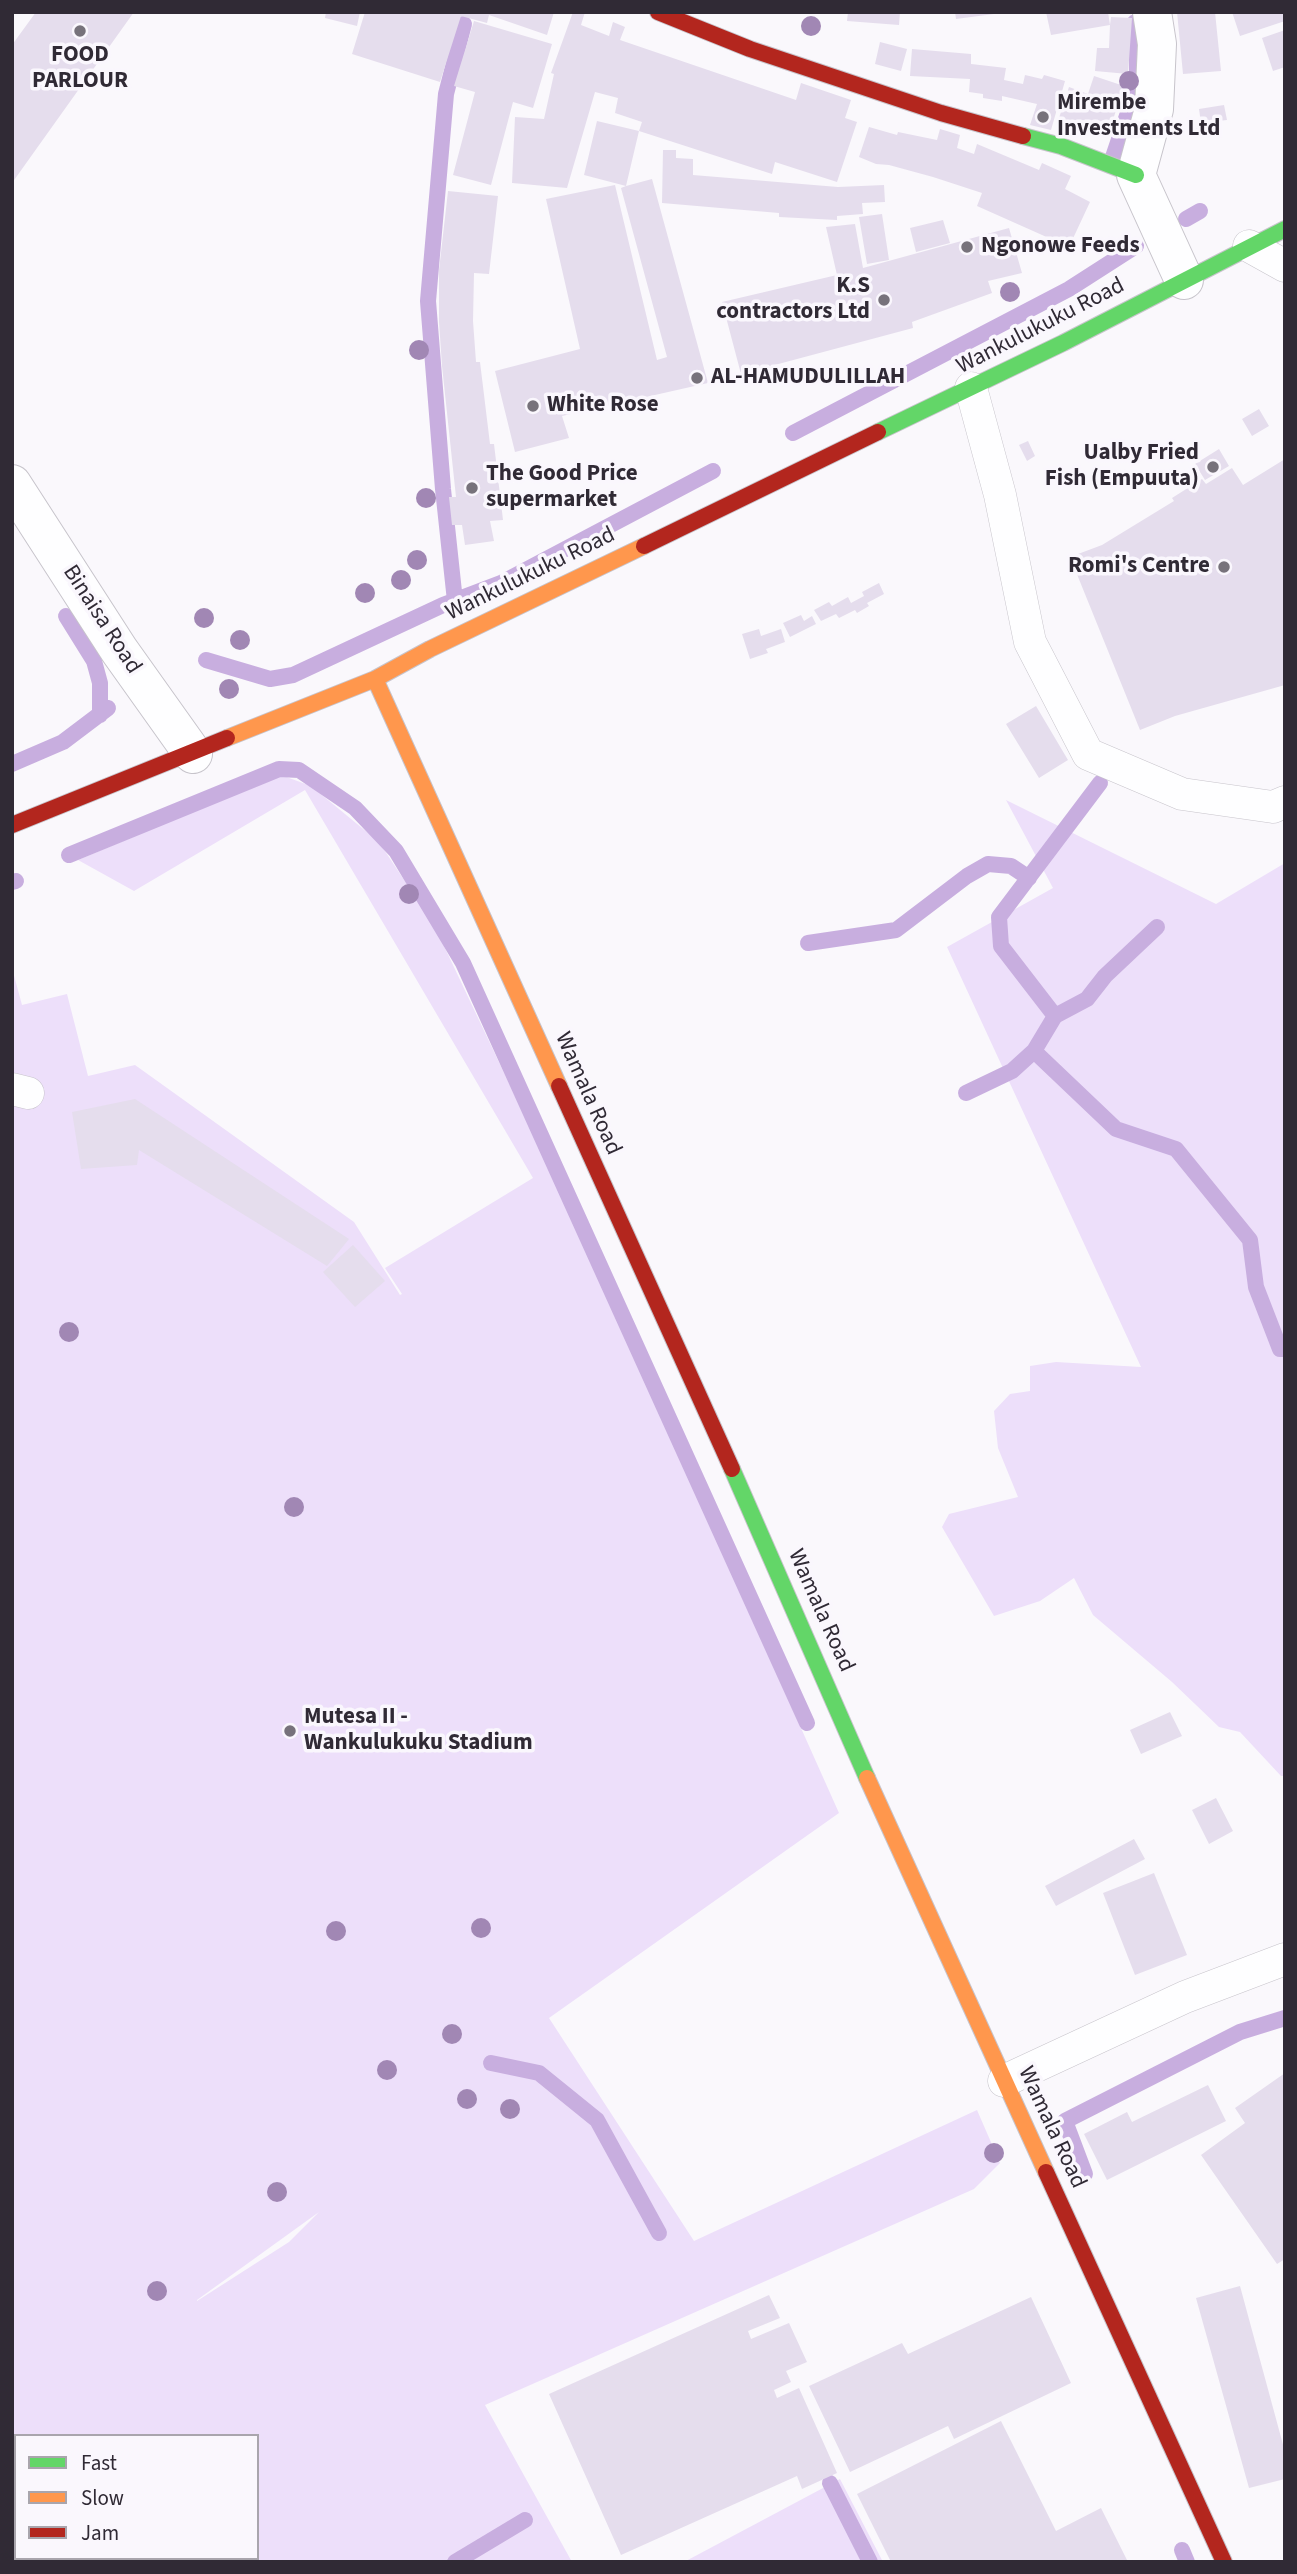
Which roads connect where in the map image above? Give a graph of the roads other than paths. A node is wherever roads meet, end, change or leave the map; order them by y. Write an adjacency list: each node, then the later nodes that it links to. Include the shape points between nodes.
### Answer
1 (658, 12): 3 (street, via 750,49 941,113 1061,146)
2 (1152, 12): 3 (street, via 1157,44 1154,109)
3 (1136, 175): 7 (street)
4 (1285, 229): 5 (street, Wankulukuku Road)
5 (1249, 246): 6 (lane); 7 (street, Wankulukuku Road)
6 (1285, 266)
7 (1184, 280): 8 (street, Wankulukuku Road)
8 (971, 388): 10 (street, Wankulukuku Road); 12 (lane, via 1000,495 1030,642 1088,754 1182,794 1273,807)
9 (12, 484): 11 (street, Binaisa Road)
10 (374, 679): 11 (street, Wankulukuku Road); 15 (street, Wamala Road)
11 (192, 754): 13 (street, Wankulukuku Road)
12 (1285, 802)
13 (12, 825)
14 (1285, 1959): 15 (lane, via 1185,1997)
15 (1004, 2081): 16 (street, Wamala Road)
16 (1224, 2562)

